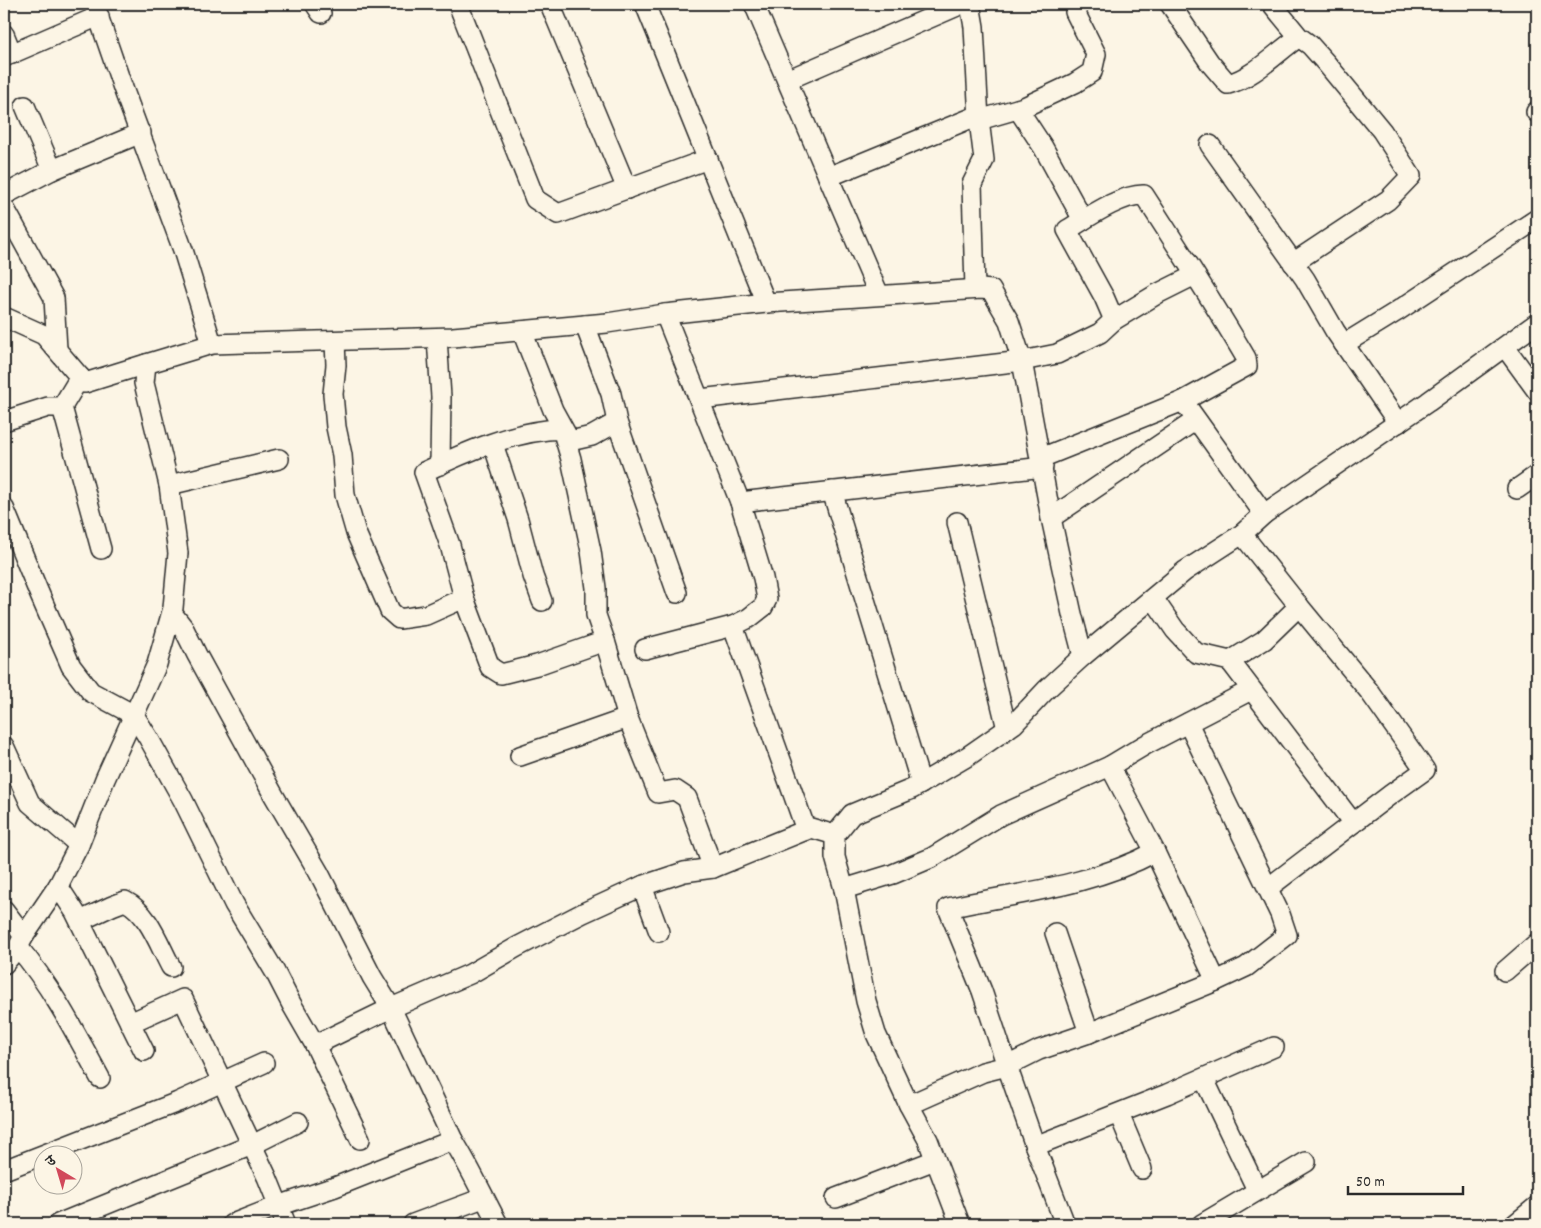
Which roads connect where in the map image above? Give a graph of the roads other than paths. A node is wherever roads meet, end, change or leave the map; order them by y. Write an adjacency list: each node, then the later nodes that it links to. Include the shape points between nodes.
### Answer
1 (458, 4): 23 (street, via 535,198 558,214)
2 (550, 4): 23 (street)
3 (645, 4): 20 (street)
4 (754, 4): 14 (street)
5 (962, 4): 14 (street)
6 (970, 4): 17 (street)
7 (1170, 4): 12 (street, via 1228,84 1238,82)
8 (1272, 4): 12 (street)
9 (96, 10): 13 (street); 18 (street)
10 (1075, 12): 16 (street, via 1096,54 1092,72)
11 (4, 34): 13 (street)
12 (1299, 37): 28 (street, via 1326,63 1382,131 1411,176 1388,200)
13 (8, 55)
14 (787, 80): 22 (street)
15 (25, 106): 21 (street)
16 (1018, 109): 17 (street); 27 (street)
17 (979, 118): 22 (street); 30 (street, via 984,160 972,184)
18 (141, 133): 21 (street); 41 (street)
19 (1210, 145): 28 (street)
20 (708, 159): 23 (street); 32 (street)
21 (52, 170): 24 (street)
22 (828, 177): 31 (street)
23 (627, 189)
24 (4, 195)
25 (4, 207): 44 (street, via 54,298)
26 (1537, 219): 42 (street)
27 (1083, 220): 29 (street, via 1120,200 1144,195); 35 (street, via 1067,230)
28 (1293, 263): 42 (street)
29 (1195, 275): 35 (street); 50 (street, via 1246,358 1247,366)
30 (975, 289): 31 (street); 45 (street, via 991,290 1009,321)
31 (878, 295): 32 (street)
32 (766, 302): 33 (street)
33 (665, 314): 37 (street); 49 (street)
34 (4, 317): 44 (street, via 44,335)
35 (1114, 320): 45 (street, via 1100,333 1057,354)
36 (1537, 323): 43 (street)
37 (585, 325): 38 (street); 54 (street, via 611,394)
38 (522, 331): 39 (street); 56 (street)
39 (437, 338): 40 (street); 60 (street, via 441,397)
40 (335, 340): 41 (street); 73 (street, via 333,394 345,495 356,533 390,610 399,618 426,614)
41 (212, 344): 46 (street)
42 (1344, 344): 55 (street)
43 (1505, 347): 48 (street); 55 (street)
44 (57, 349): 47 (street)
45 (1022, 360): 49 (street); 59 (street)
46 (146, 364): 47 (street, via 85,383); 62 (street, via 144,383)
47 (80, 377): 51 (street)
48 (1537, 391)
49 (700, 399): 65 (street)
50 (1183, 401): 52 (street); 59 (street)
51 (62, 407): 53 (street, via 48,407); 71 (street)
52 (1196, 420): 67 (street); 68 (street)
53 (4, 421)
54 (617, 422): 56 (street, via 592,436 570,441); 72 (street)
55 (1398, 423): 67 (street)
56 (562, 429): 57 (street, via 543,429); 79 (street, via 591,551 596,615)
57 (493, 444): 60 (street); 75 (street)
58 (279, 459): 62 (street)
59 (1042, 463): 64 (street); 68 (street)
60 (440, 465): 73 (street, via 424,472 450,545)
61 (1537, 475): 63 (street)
62 (169, 485): 77 (street, via 178,553)
63 (1517, 489)
64 (832, 491): 65 (street); 91 (street)
65 (740, 502): 78 (street, via 767,599 763,608)
66 (4, 508): 84 (street, via 71,666 91,692)
67 (1264, 514): 70 (street)
68 (1051, 518): 81 (street)
69 (957, 522): 87 (street)
70 (1242, 534): 74 (street, via 1185,571); 76 (street)
71 (101, 549)
72 (677, 594)
73 (464, 598): 79 (street, via 490,667 501,674)
74 (1152, 598): 81 (street); 82 (street, via 1174,630 1196,653)
75 (542, 601)
76 (1299, 606): 82 (street, via 1264,640); 92 (street, via 1369,691 1425,770)
77 (172, 614): 84 (street, via 156,664); 112 (street, via 183,627)
78 (733, 626): 80 (street); 93 (street)
79 (605, 641): 85 (street)
80 (645, 649)
81 (1083, 656): 87 (street)
82 (1230, 661): 83 (street)
83 (1251, 690): 86 (street); 92 (street)
84 (134, 715): 95 (street); 115 (street, via 165,766 234,904)
85 (628, 718): 89 (street); 97 (street, via 658,793 675,790 687,798)
86 (1188, 723): 90 (street); 100 (street)
87 (1007, 729): 91 (street)
88 (4, 746): 95 (street, via 30,804)
89 (520, 756)
90 (1110, 766): 96 (street); 101 (street, via 1001,815 932,858)
91 (921, 784): 94 (street, via 852,814)
92 (1353, 823): 100 (street)
93 (806, 830): 94 (street, via 811,828); 97 (street)
94 (835, 835): 101 (street, via 835,857)
95 (79, 845): 98 (street)
96 (1155, 852): 111 (street); 119 (street, via 1079,880 948,908 982,991)
97 (714, 868): 99 (street, via 684,872)
98 (58, 886): 103 (street); 106 (street)
99 (642, 886): 104 (street); 112 (street, via 516,947 470,974)
100 (1268, 888): 111 (street, via 1287,935 1246,967)
101 (844, 889): 123 (street, via 866,1001 876,1034)
102 (4, 910): 106 (street)
103 (80, 921): 109 (street, via 125,901 135,906); 113 (street)
104 (659, 932)
105 (1055, 933): 114 (street)
106 (21, 941): 108 (street); 120 (street)
107 (1537, 943): 110 (street)
108 (4, 964)
109 (171, 967)
110 (1504, 971)
111 (1216, 981): 114 (street)
112 (391, 1008): 115 (street); 127 (street)
113 (130, 1023): 117 (street); 122 (street, via 183,999)
114 (1089, 1033): 119 (street, via 1039,1050)
115 (314, 1044): 126 (street)
116 (1274, 1047): 121 (street)
117 (144, 1051)
118 (264, 1063): 122 (street)
119 (1007, 1066): 123 (street, via 983,1072); 129 (street)
120 (100, 1078)
121 (1204, 1079): 124 (street); 134 (street)
122 (222, 1083): 128 (street); 133 (street)
123 (908, 1105): 130 (street, via 928,1140)
124 (1119, 1114): 129 (street); 132 (street)
125 (298, 1122): 128 (street)
126 (360, 1139)
127 (452, 1140): 135 (street, via 468,1164); 137 (street)
128 (252, 1145): 137 (street); 139 (street)
129 (1035, 1146): 145 (street)
130 (935, 1160): 136 (street); 144 (street)
131 (1306, 1162): 134 (street)
132 (1142, 1169)
133 (4, 1170)
134 (1256, 1190): 146 (street)
135 (483, 1198): 142 (street); 143 (street)
136 (836, 1198)
137 (278, 1206): 140 (street); 141 (street)
138 (1537, 1206): 147 (street)
139 (58, 1224)
140 (232, 1224)
141 (286, 1224)
142 (413, 1224)
143 (498, 1224)
144 (960, 1224)
145 (1065, 1224)
146 (1202, 1224)
147 (1515, 1224)

